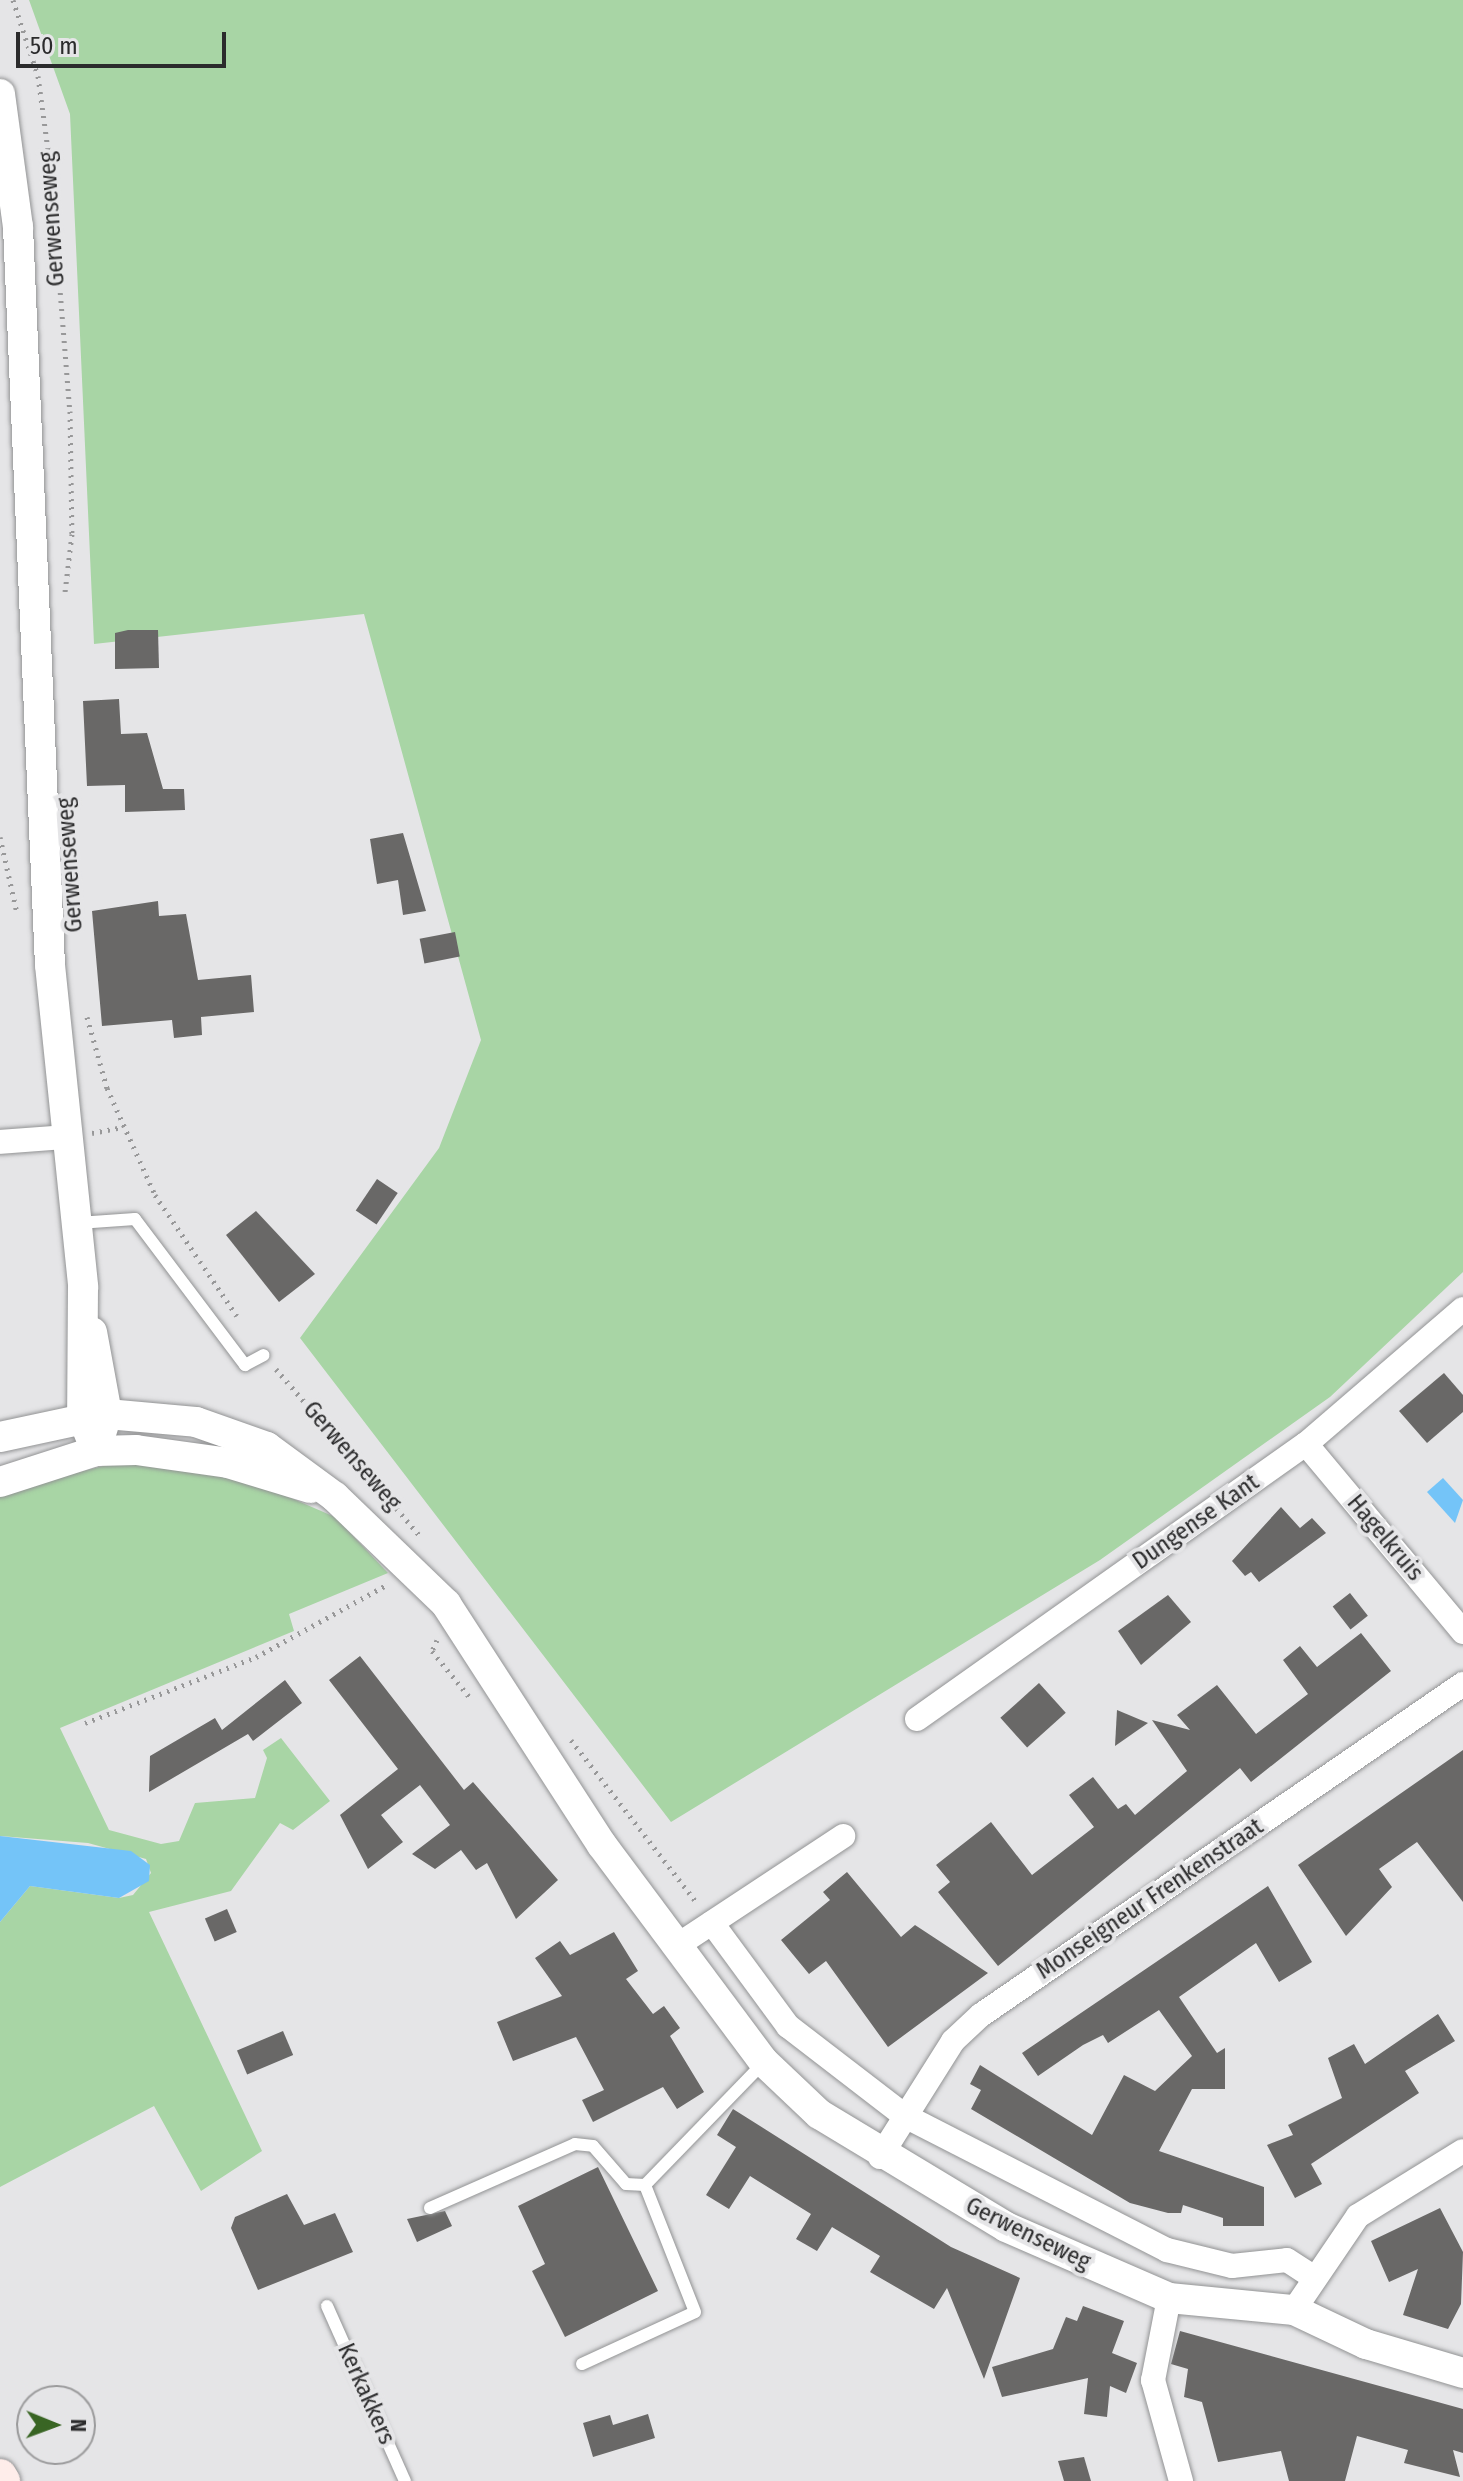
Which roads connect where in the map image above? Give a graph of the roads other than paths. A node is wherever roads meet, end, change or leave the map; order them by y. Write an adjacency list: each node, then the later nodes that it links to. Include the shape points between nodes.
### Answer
1 (0, 94): 2 (street, Gerwenseweg, via 18,227 50,965)
2 (66, 1137): 3 (street); 4 (street, Gerwenseweg)
3 (0, 1142)
4 (78, 1223): 6 (lane, via 135,1219 245,1365); 7 (street, Gerwenseweg)
5 (1463, 1309): 9 (street, Dungense Kant)
6 (264, 1355)
7 (95, 1415): 8 (street); 10 (street, Gerwenseweg); 12 (street, Gerwenseweg, via 234,1433 267,1447)
8 (0, 1437)
9 (1306, 1444): 13 (street, Hagelkruis); 15 (street, Dungense Kant)
10 (96, 1451): 11 (street); 12 (street, Gerwenseweg, via 189,1456)
11 (0, 1482)
12 (335, 1497): 18 (street, Gerwenseweg, via 467,1631 555,1741 602,1845)
13 (1463, 1632)
14 (1463, 1684): 20 (street, Monseigneur Frenkenstraat, via 981,2015 953,2041)
15 (917, 1719)
16 (843, 1836): 17 (street)
17 (712, 1923): 18 (street); 20 (street, Gerwenseweg, via 788,2026)
18 (678, 1945): 19 (street, Gerwenseweg)
19 (764, 2062): 22 (street, Gerwenseweg); 23 (lane)
20 (905, 2116): 22 (street, Monseigneur Frenkenstraat); 25 (street, Gerwenseweg, via 1167,2250 1232,2266 1287,2260)
21 (1463, 2151): 25 (street, via 1358,2216)
22 (880, 2157): 26 (street, Gerwenseweg, via 1006,2227)
23 (645, 2185): 24 (lane, via 626,2184 593,2146 575,2144); 29 (lane, via 695,2312)
24 (430, 2208)
25 (1312, 2276): 28 (street)
26 (1169, 2298): 28 (street, Gerwenseweg); 32 (street, via 1153,2380)
27 (327, 2306): 31 (lane, Kerkakkers)
28 (1294, 2310): 30 (street, Gerwenseweg, via 1366,2344)
29 (582, 2364)
30 (1463, 2373)
31 (405, 2481)
32 (1181, 2481)

